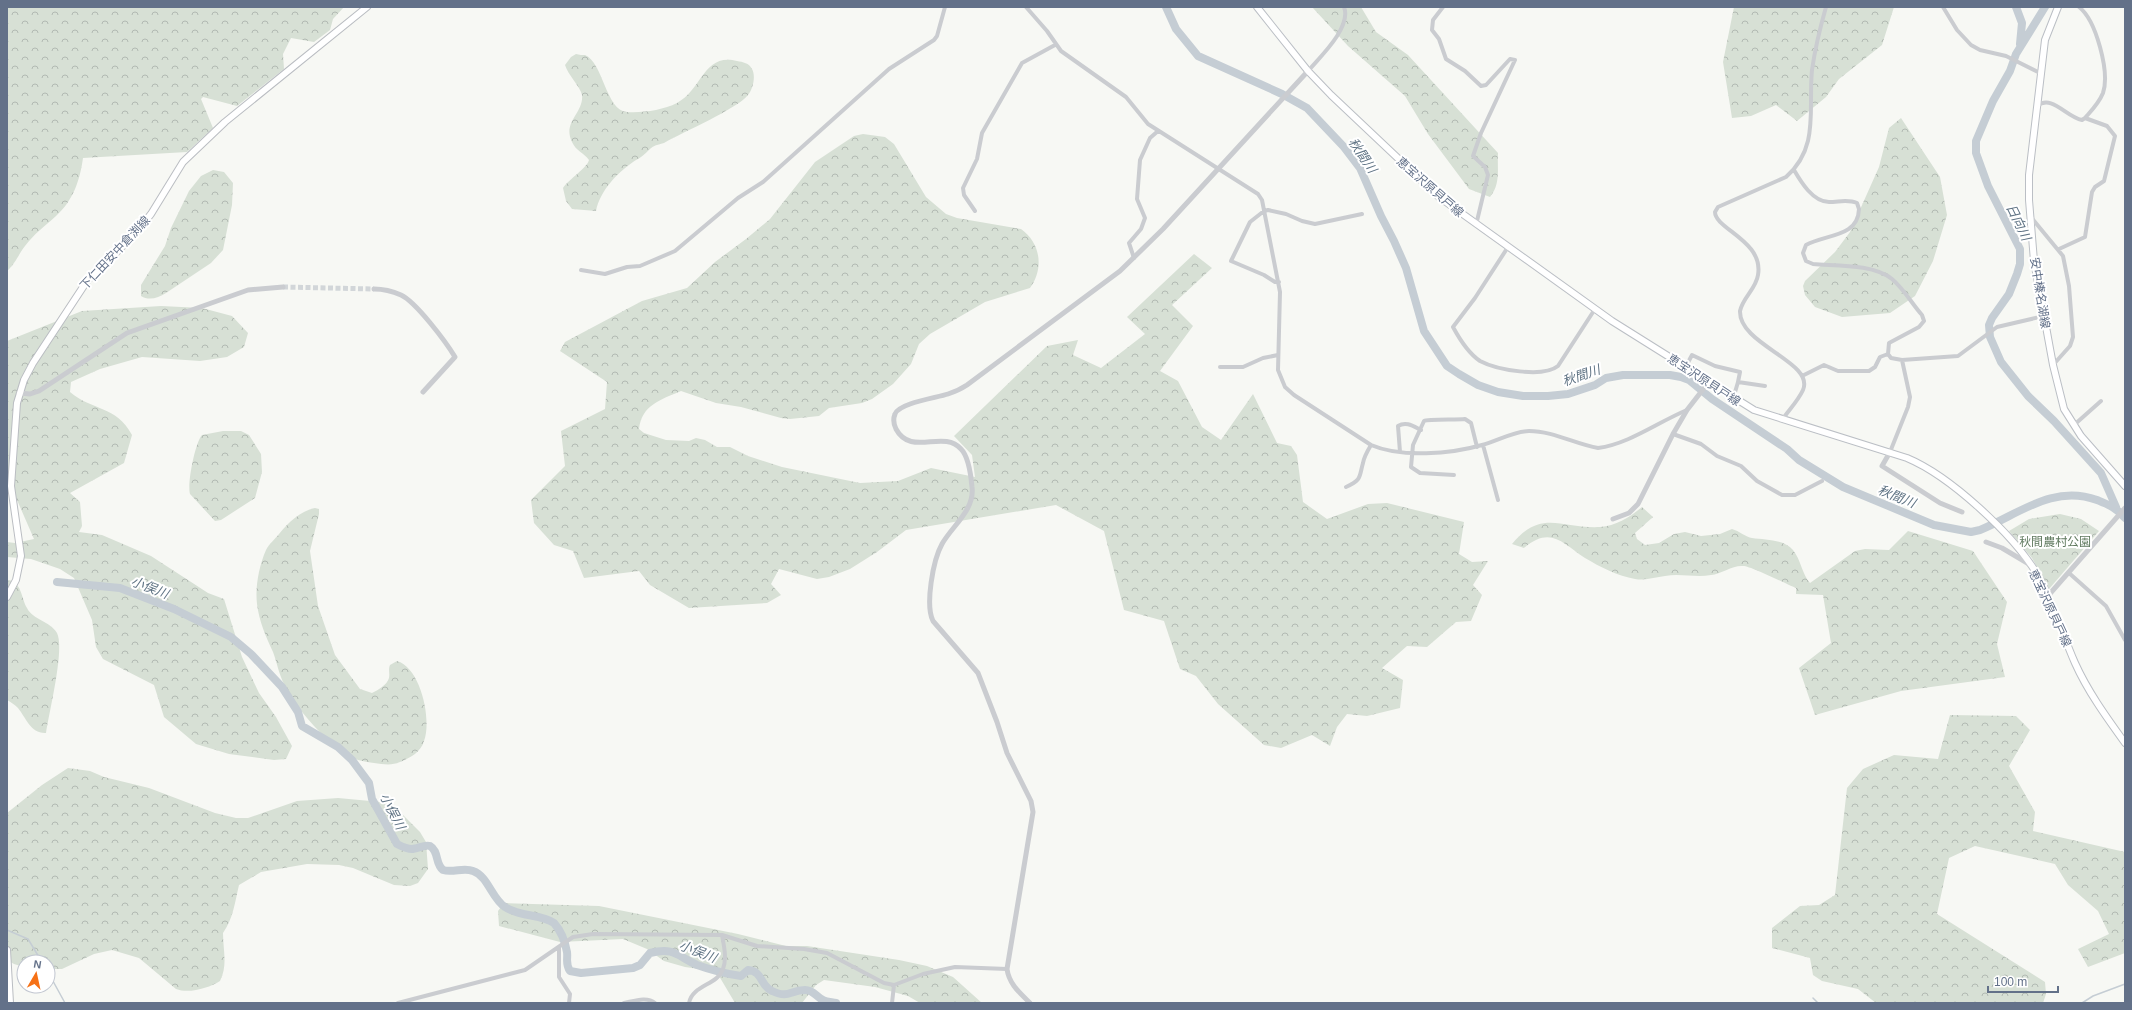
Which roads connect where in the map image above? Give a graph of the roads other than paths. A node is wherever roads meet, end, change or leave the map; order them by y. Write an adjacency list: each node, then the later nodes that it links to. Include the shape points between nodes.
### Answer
1 (367, 7): 44 (main road, 下仁田安中倉渕線, via 225,122 183,162 151,214 87,281 33,363)
2 (944, 7): 27 (street, via 934,40 889,69 763,182 738,198 680,248 640,266 605,274)
3 (1026, 7): 11 (street)
4 (1257, 7): 12 (main road, 恵宝沢原貝戸線)
5 (1344, 7): 12 (street, via 1342,28)
6 (1443, 7): 23 (street, via 1432,20 1432,30 1442,44 1446,58 1465,71 1480,86 1486,85 1510,59 1515,60 1473,156 1485,167 1488,175)
7 (1826, 7): 18 (street, via 1812,70 1808,141 1803,156)
8 (1944, 7): 13 (street, via 1957,30 1971,45 1980,50 2006,56)
9 (2078, 7): 15 (street, via 2087,15 2092,25 2104,67 2103,92)
10 (2055, 8): 13 (main road, 安中榛名湖線, via 2045,40)
11 (1055, 44): 16 (street, via 1070,58 1119,91 1148,124); 19 (street, via 1022,63 982,134 977,159 963,188 964,195)
12 (1308, 71): 17 (street); 23 (main road, 恵宝沢原貝戸線, via 1439,198)
13 (2040, 73): 14 (main road, 安中榛名湖線)
14 (2036, 106): 15 (street, via 2051,102 2073,117 2082,120); 22 (main road, 安中榛名湖線, via 2029,184)
15 (2085, 118): 25 (street, via 2107,126 2116,136 2104,181 2092,192 2085,237)
16 (1158, 130): 17 (street); 26 (street, via 1150,138 1140,160 1137,198 1145,218 1141,229 1129,243)
17 (1218, 168): 20 (street, via 1258,194); 26 (street)
18 (1794, 170): 33 (street, via 1801,182 1820,200 1850,201 1857,203 1859,208 1856,222 1849,229 1806,245 1803,253 1806,261 1870,270 1886,275 1898,284 1922,315 1924,321 1919,327 1890,341); 39 (street, via 1777,182 1718,207 1715,214 1717,220 1741,238 1756,258 1758,279 1740,311 1745,327 1762,344 1793,365)
19 (975, 211)
20 (1264, 211): 21 (street, via 1286,214 1315,224); 28 (street); 28 (street, via 1250,222 1231,261)
21 (1362, 214)
22 (2030, 216): 25 (street); 32 (main road, 安中榛名湖線, via 2034,261)
23 (1476, 225): 24 (main road, 恵宝沢原貝戸線)
24 (1508, 247): 31 (main road, 恵宝沢原貝戸線); 31 (street, via 1453,328 1464,346 1480,360 1533,373 1552,371 1558,366)
25 (2059, 249): 36 (street, via 2063,256 2069,286 2073,337 2070,346)
26 (1134, 258): 76 (street, via 1115,275 967,385 948,394 909,404 895,414 895,426 903,439 913,442 943,441 962,449 972,482 968,506 938,553 929,611 933,621 978,674 1007,753 1032,806)
27 (581, 270)
28 (1279, 282): 34 (street)
29 (283, 286): 44 (street, via 248,290 146,325 127,333 39,391 30,394)
30 (374, 289): 43 (street, via 385,289 411,302 448,345 455,357)
31 (1595, 310): 38 (main road, 恵宝沢原貝戸線)
32 (2044, 316): 35 (street, via 1994,328 1958,356); 36 (main road, 安中榛名湖線)
33 (1888, 354): 35 (street, via 1891,358); 39 (street, via 1880,357 1875,367 1869,371 1838,371 1824,365)
34 (1278, 356): 37 (street, via 1263,358 1243,368); 52 (street, via 1278,370 1285,387)
35 (1902, 360): 57 (street, via 1910,397)
36 (2053, 366): 49 (main road, 安中榛名湖線, via 2060,398)
37 (1220, 367)
38 (1685, 368): 40 (street, via 1692,355 1715,366 1740,372); 41 (main road, 恵宝沢原貝戸線)
39 (1802, 376): 48 (street, via 1803,390)
40 (1738, 382): 42 (street); 45 (street)
41 (1706, 384): 45 (main road, 恵宝沢原貝戸線); 47 (street)
42 (1765, 386)
43 (423, 392)
44 (19, 393): 69 (main road, 下仁田安中倉渕線, via 11,476 21,556 16,580)
45 (1733, 399): 48 (main road, 恵宝沢原貝戸線)
46 (2101, 401): 49 (street)
47 (1687, 410): 51 (street); 53 (street, via 1607,447 1590,447 1542,432 1528,431)
48 (1782, 420): 57 (main road, 恵宝沢原貝戸線)
49 (2074, 426): 60 (main road, 安中榛名湖線)
50 (1421, 430): 54 (street, via 1424,421 1428,419 1465,419 1472,423); 55 (street, via 1409,424 1398,426); 56 (street, via 1413,446)
51 (1673, 434): 59 (street, via 1701,444 1717,456 1741,466 1757,480 1782,495 1795,495); 65 (street, via 1638,504 1629,513)
52 (1370, 445): 55 (street, via 1382,450); 61 (street, via 1362,463 1361,476 1355,483)
53 (1483, 445): 54 (street); 62 (street)
54 (1477, 446): 56 (street, via 1455,451)
55 (1400, 452): 56 (street)
56 (1413, 452): 58 (street, via 1411,467 1415,471)
57 (1890, 452): 64 (street, via 1882,466 1940,503); 67 (main road, 恵宝沢原貝戸線, via 1933,470 2001,530)
58 (1454, 475)
59 (1822, 481)
60 (2125, 486)
61 (1346, 487)
62 (1498, 500)
63 (2125, 508): 68 (street)
64 (1962, 512)
65 (1613, 520)
66 (1986, 542): 67 (street)
67 (2030, 564): 70 (main road, 恵宝沢原貝戸線)
68 (2069, 573): 70 (street); 71 (street, via 2106,606)
69 (7, 597)
70 (2047, 597): 72 (main road, 恵宝沢原貝戸線, via 2082,678)
71 (2125, 640)
72 (2125, 743)
73 (722, 935): 74 (street, via 578,935); 77 (street, via 757,946 827,953 884,983); 83 (street, via 724,968 721,974 692,993)
74 (558, 947): 79 (street, via 525,970); 80 (street, via 559,977 571,995)
75 (7, 950): 78 (main road)
76 (1007, 969): 77 (street, via 944,968); 85 (street, via 1014,987)
77 (894, 985): 84 (street)
78 (10, 1003)
79 (398, 1003)
80 (569, 1003)
81 (624, 1003): 82 (street, via 648,999)
82 (656, 1003)
83 (688, 1003)
84 (892, 1003)
85 (1030, 1003)

